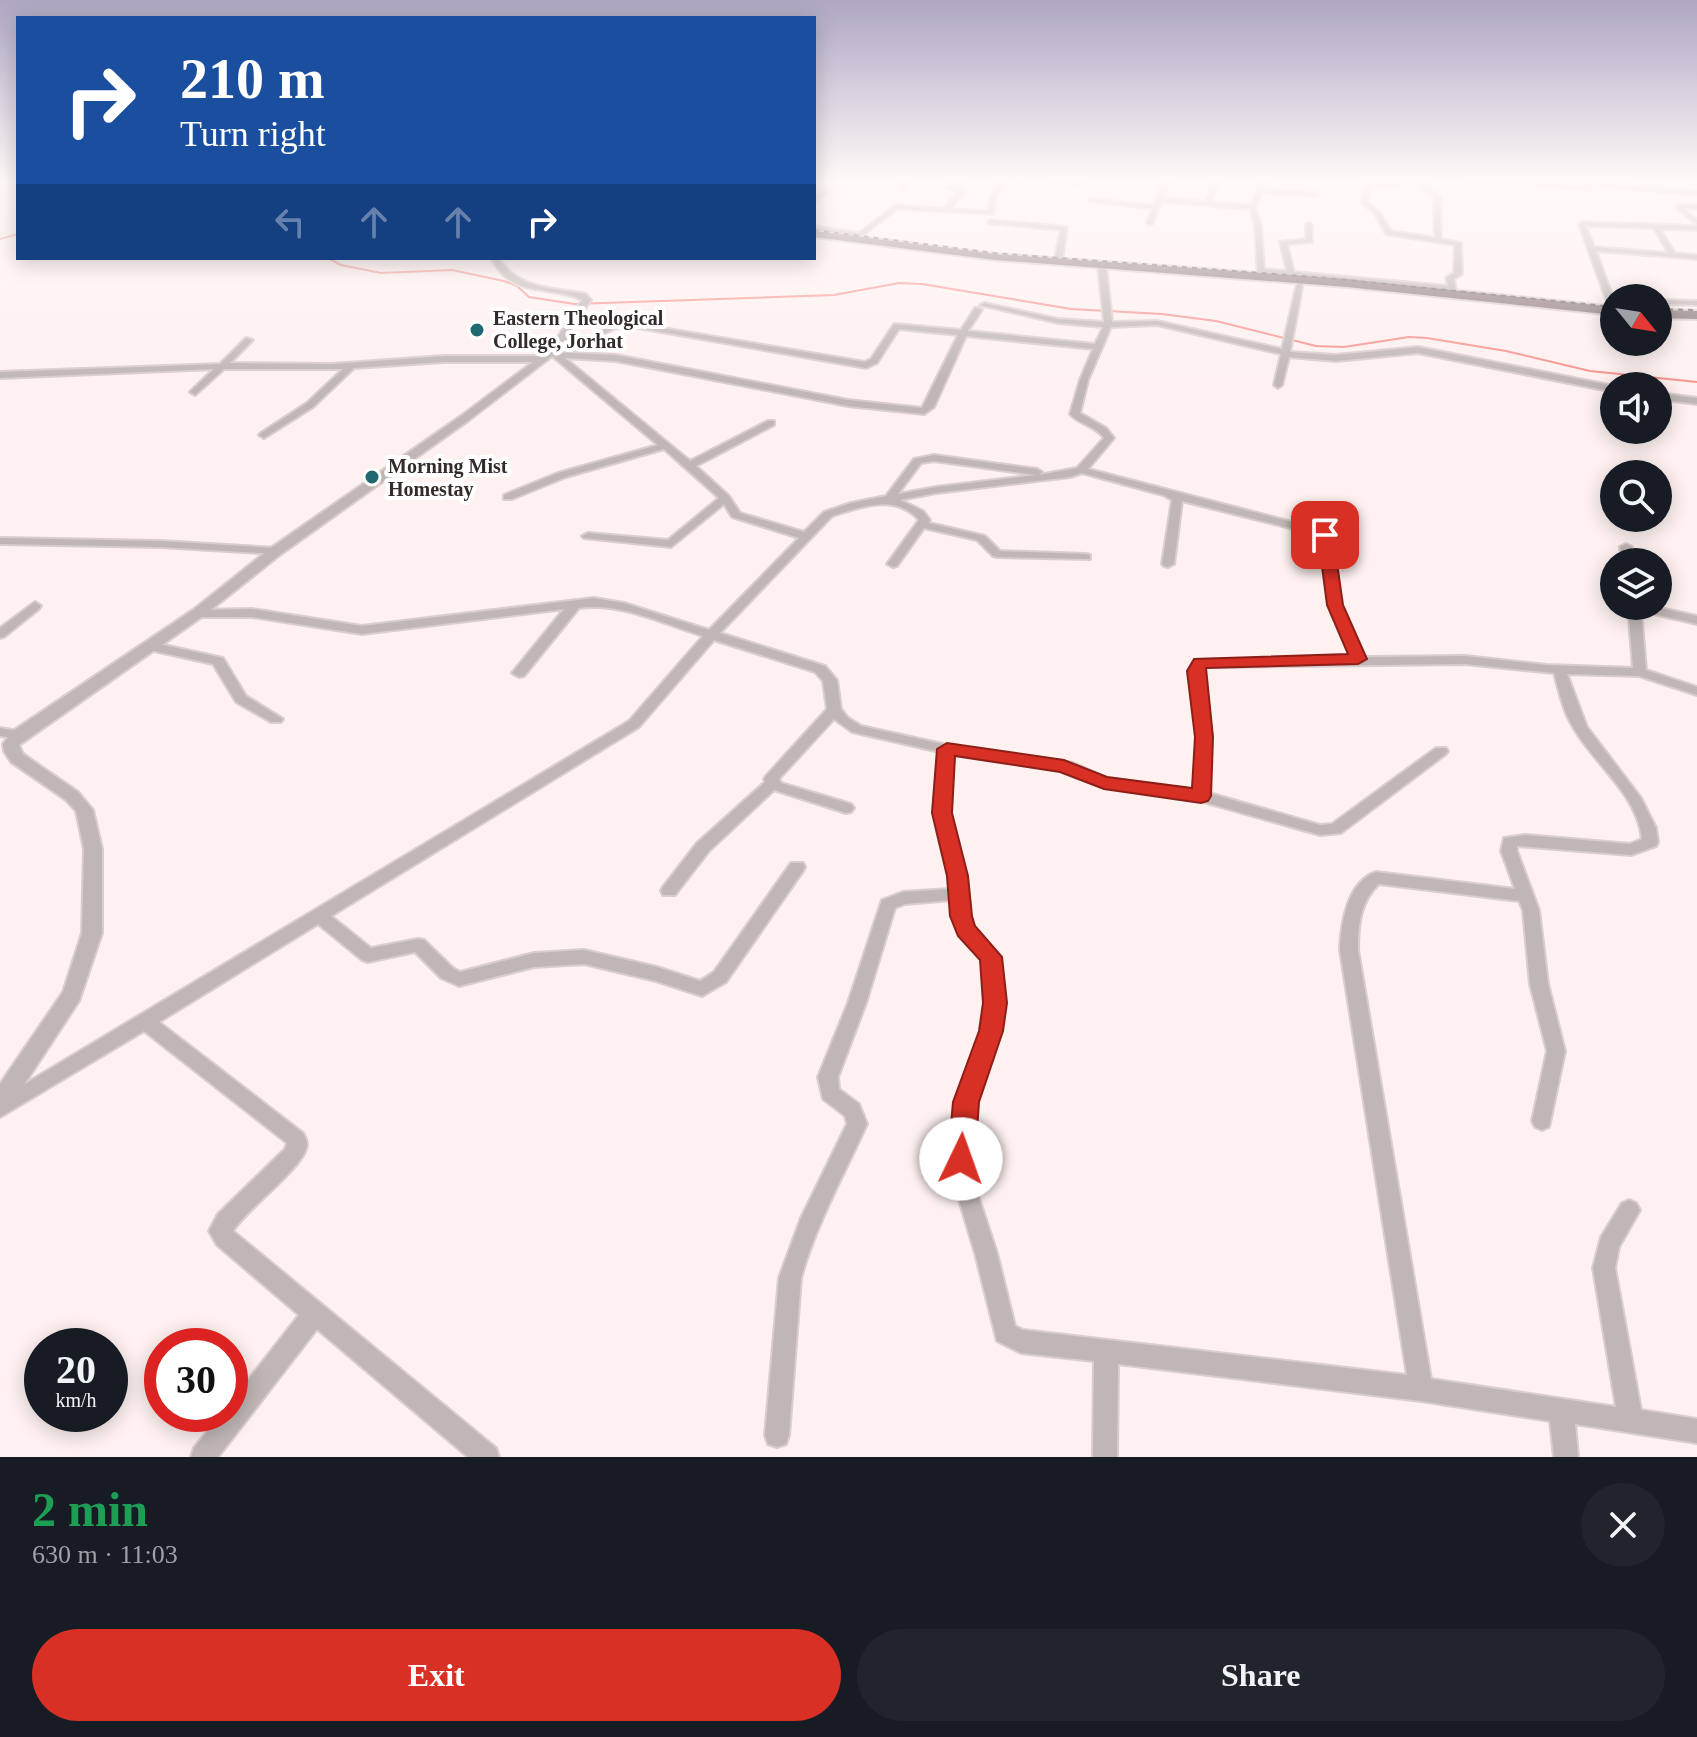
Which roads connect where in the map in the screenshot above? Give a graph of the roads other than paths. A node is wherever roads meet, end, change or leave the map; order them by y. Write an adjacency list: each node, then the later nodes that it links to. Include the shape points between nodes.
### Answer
1 (916, 247): 11 (highway)
2 (1061, 247): 11 (street)
3 (1259, 247): 13 (street)
4 (1285, 247): 14 (street)
5 (1458, 247): 16 (street, via 1458,274 1450,277)
6 (1668, 247): 8 (street)
7 (1591, 249): 8 (street); 15 (street)
8 (1673, 255): 9 (street)
9 (1697, 257)
10 (496, 260): 24 (street, via 502,271 523,283 583,296 586,304)
11 (1058, 262): 12 (highway)
12 (1102, 265): 13 (highway); 22 (street)
13 (1260, 273): 14 (highway)
14 (1296, 276): 16 (highway); 27 (street)
15 (1604, 284)
16 (1453, 292): 19 (highway)
17 (1672, 302): 18 (street)
18 (1697, 303)
19 (1600, 309)
20 (1672, 314): 21 (highway)
21 (1697, 315)
22 (1108, 317): 23 (street, via 1048,320 981,308); 26 (street); 27 (street)
23 (963, 333): 24 (street, via 897,326 866,365 627,324 616,324 593,338); 26 (street); 28 (street, via 924,411 848,403 616,358)
24 (563, 338): 28 (street)
25 (249, 340): 30 (street)
26 (1099, 347): 41 (street, via 1075,414 1104,429 1109,438)
27 (1286, 352): 32 (street); 33 (street, via 1336,358 1425,351)
28 (550, 355): 29 (street); 39 (street); 51 (street)
29 (352, 365): 30 (street); 38 (street, via 310,405)
30 (222, 366): 31 (street); 34 (street)
31 (0, 375)
32 (1278, 385)
33 (1600, 386)
34 (195, 392)
35 (1672, 398): 36 (street)
36 (1697, 401)
37 (771, 423): 40 (street)
38 (264, 435)
39 (664, 446): 40 (street); 44 (street, via 550,479)
40 (689, 465): 45 (street)
41 (1081, 470): 42 (street); 43 (street)
42 (1061, 475): 46 (street); 46 (street, via 926,458 915,464)
43 (1174, 496): 54 (street); 64 (street, via 1323,533 1335,605)
44 (508, 497)
45 (725, 498): 48 (street, via 671,544); 49 (street, via 736,515)
46 (889, 499): 47 (street, via 923,515); 49 (street, via 828,514)
47 (924, 525): 52 (street, via 981,538 997,554); 53 (street)
48 (588, 536)
49 (804, 536): 62 (street)
50 (0, 541): 51 (street)
51 (276, 551): 57 (street)
52 (1086, 557)
53 (893, 564)
54 (1168, 564)
55 (575, 604): 57 (street, via 362,630 252,613); 62 (street, via 620,606); 67 (street)
56 (35, 606): 61 (street)
57 (198, 613): 63 (street)
58 (1672, 614): 60 (street)
59 (1636, 620): 66 (street)
60 (1697, 620)
61 (0, 634)
62 (712, 634): 69 (street, via 820,669 830,680); 82 (street, via 634,724)
63 (150, 646): 70 (street, via 218,661 241,699); 72 (street)
64 (1358, 659): 65 (street, via 1465,660); 76 (street, via 1200,663 1195,671 1204,737)
65 (1559, 669): 66 (street); 81 (street, via 1575,718 1643,814 1650,842 1631,850 1510,842)
66 (1640, 672): 68 (street)
67 (519, 673)
68 (1697, 691)
69 (834, 710): 73 (street, via 857,729); 75 (street, via 775,774)
70 (276, 719)
71 (0, 732): 72 (street)
72 (19, 735): 84 (street, via 11,744 17,758 84,810 93,849 92,933 72,995)
73 (947, 749): 76 (street, via 1064,766 1104,782); 80 (street, via 942,813)
74 (1441, 751): 76 (street, via 1330,831)
75 (773, 783): 77 (street); 79 (street, via 703,847)
76 (1201, 796)
77 (846, 808)
78 (797, 867): 82 (street, via 720,977 702,989 584,957 534,960 459,979 418,945 368,955)
79 (669, 891)
80 (959, 894): 89 (street, via 966,930 987,950 993,965 995,1012 966,1102 961,1159 1005,1333 1021,1341); 94 (street, via 888,904 828,1077 830,1093 852,1108 857,1124 795,1256)
81 (1527, 896): 86 (street, via 1539,984 1556,1051); 90 (street, via 1376,878 1352,914 1349,950)
82 (319, 915): 83 (street)
83 (145, 1021): 85 (street); 88 (street, via 296,1139 292,1155 220,1231)
84 (0, 1102)
85 (0, 1109)
86 (1542, 1121)
87 (1629, 1210): 92 (street, via 1609,1244 1604,1268)
88 (315, 1313): 95 (street); 96 (street)
89 (1106, 1350): 90 (street); 97 (street)
90 (1421, 1389): 91 (street)
91 (1561, 1410): 92 (street); 98 (street)
92 (1631, 1421): 93 (street)
93 (1697, 1431)
94 (777, 1435)
95 (203, 1457)
96 (487, 1457)
97 (1105, 1457)
98 (1566, 1457)

